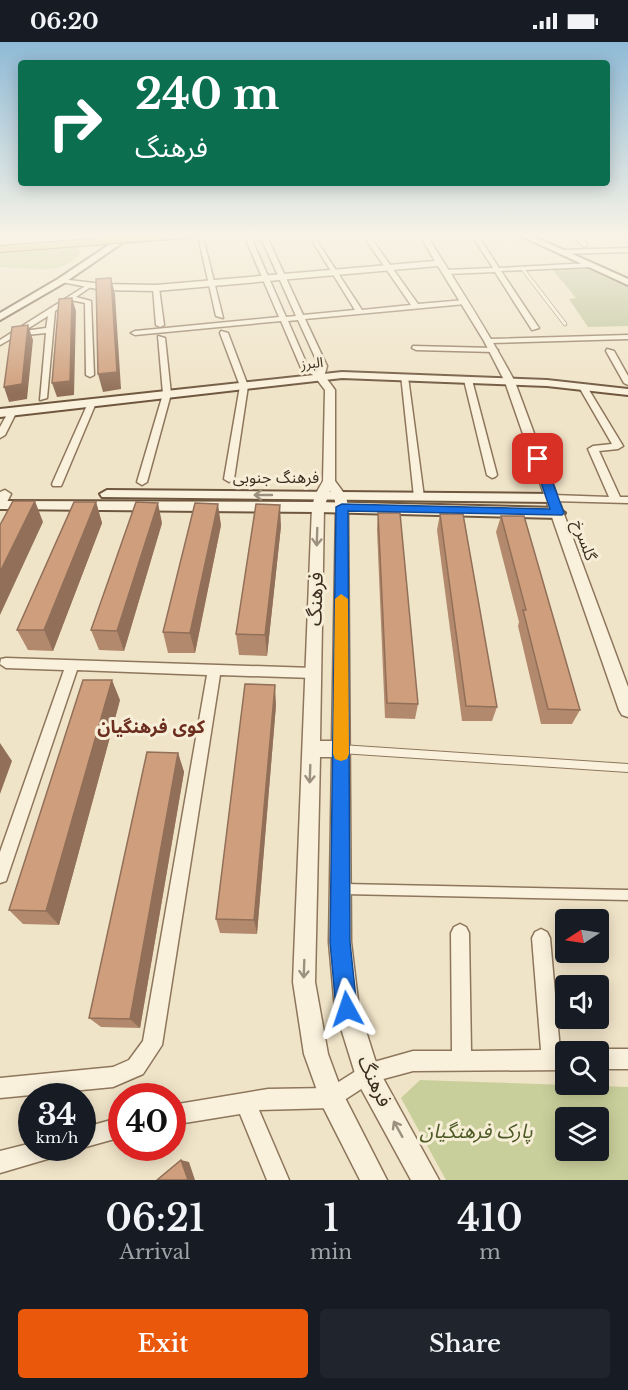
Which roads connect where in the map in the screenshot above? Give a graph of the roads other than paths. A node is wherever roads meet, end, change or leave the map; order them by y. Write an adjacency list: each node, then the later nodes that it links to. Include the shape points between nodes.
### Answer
1 (51, 287): 20 (main road)
2 (87, 287): 14 (street)
3 (126, 287): 13 (street)
4 (169, 287): 13 (street)
5 (213, 287): 19 (street)
6 (269, 287): 22 (street)
7 (287, 287): 21 (street)
8 (344, 287): 18 (street)
9 (402, 287): 16 (street)
10 (456, 287): 15 (street, گلسرخ)
11 (509, 287): 25 (street)
12 (537, 287): 23 (lane)
13 (156, 288): 24 (street)
14 (69, 298): 17 (street); 39 (street, via 88,301)
15 (465, 302): 16 (street); 34 (street, گلسرخ)
16 (416, 307): 18 (street)
17 (52, 309): 26 (street); 29 (street)
18 (360, 312): 21 (street)
19 (220, 316)
20 (0, 317)
21 (300, 318): 22 (street); 40 (street, via 323,366)
22 (283, 319): 27 (street); 40 (street, via 305,368)
23 (565, 324)
24 (160, 325)
25 (535, 328)
26 (50, 330): 29 (street); 49 (street)
27 (135, 333)
28 (224, 333): 45 (street)
29 (12, 335): 33 (street)
30 (619, 337): 31 (street); 34 (street); 36 (street)
31 (628, 337)
32 (161, 338): 48 (street)
33 (1, 342): 37 (street)
34 (492, 346): 35 (street); 43 (street, گلسرخ)
35 (416, 348)
36 (628, 348)
37 (0, 351)
38 (610, 351): 44 (street)
39 (90, 375)
40 (320, 377): 41 (main road, البرز); 45 (main road, البرز); 58 (street, via 330,390)
41 (404, 377): 42 (main road, البرز); 59 (street)
42 (468, 380): 43 (main road, البرز); 54 (street)
43 (510, 382): 46 (main road, البرز); 60 (street, گلسرخ)
44 (628, 383)
45 (244, 386): 48 (main road, البرز); 55 (street)
46 (583, 387): 47 (main road, البرز); 62 (street, via 618,446 593,449)
47 (628, 392)
48 (167, 394): 50 (main road, البرز); 56 (street)
49 (43, 398)
50 (92, 403): 51 (main road, البرز); 57 (street)
51 (13, 411): 52 (main road, البرز); 53 (street)
52 (0, 413)
53 (0, 435)
54 (492, 476)
55 (229, 479)
56 (142, 482)
57 (57, 484)
58 (330, 497): 59 (main road, فرهنگ جنوبی); 61 (main road); 64 (main road); 68 (street, فرهنگ, one-way to 68); 71 (street, فرهنگ)
59 (419, 497): 60 (main road, فرهنگ جنوبی)
60 (553, 498): 62 (street); 64 (street, گلسرخ)
61 (1, 499)
62 (615, 500): 63 (street)
63 (628, 500)
64 (558, 513): 69 (street, گلسرخ)
65 (6, 663): 66 (street)
66 (72, 665): 67 (street); 73 (street)
67 (214, 670): 68 (street); 84 (street, via 152,1045 136,1067 113,1077)
68 (313, 673): 70 (street, فرهنگ)
69 (628, 710)
70 (310, 749): 71 (street); 85 (street, فرهنگ, one-way to 85, via 304,982 316,1054)
71 (341, 749): 72 (lane); 74 (street, فرهنگ)
72 (628, 768)
73 (0, 875)
74 (340, 889): 75 (lane); 83 (street, فرهنگ, via 340,942 347,1009)
75 (628, 895)
76 (460, 933): 82 (street)
77 (542, 938): 78 (street)
78 (556, 1041)
79 (609, 1059): 80 (street)
80 (628, 1059)
81 (555, 1060): 82 (street)
82 (462, 1061): 83 (street, via 413,1061)
83 (368, 1074): 85 (street); 92 (street, فرهنگ, one-way to 83)
84 (0, 1088)
85 (332, 1098): 86 (street); 91 (street, فرهنگ)
86 (246, 1103): 87 (street); 90 (street)
87 (186, 1113)
88 (18, 1157): 89 (street)
89 (0, 1162)
90 (278, 1180)
91 (374, 1180)
92 (426, 1180)

